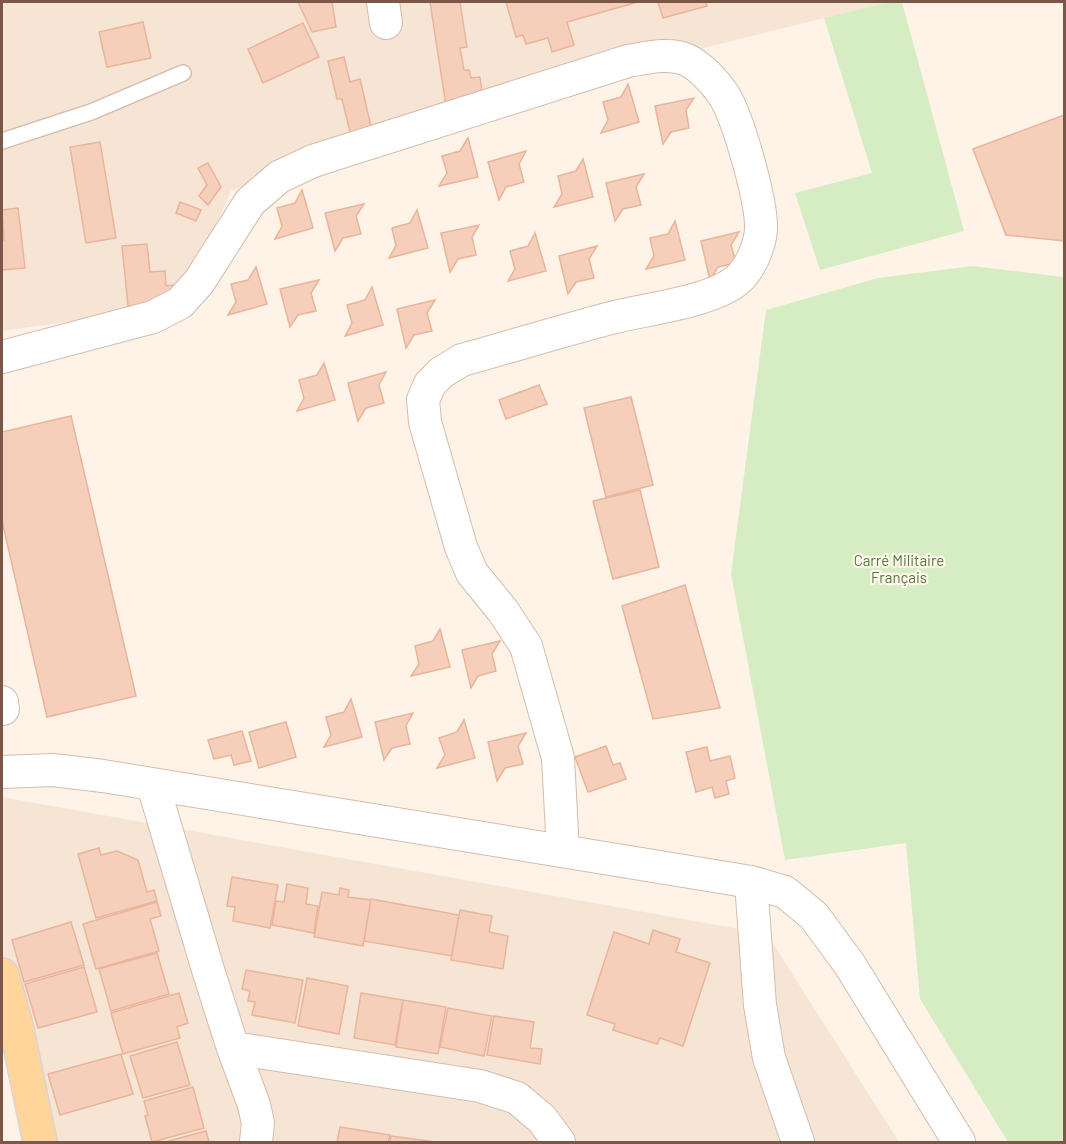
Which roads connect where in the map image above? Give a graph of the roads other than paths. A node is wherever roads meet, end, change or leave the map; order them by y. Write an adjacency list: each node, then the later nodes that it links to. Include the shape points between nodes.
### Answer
1 (183, 73): 2 (lane, via 91,112)
2 (2, 141)
3 (2, 357): 6 (street, via 153,317 180,303 199,282 250,202 279,177 313,161 628,61 658,56 686,60 706,75 723,94 738,124 756,193 761,228 757,248 738,280 720,292 462,360 430,384 423,400 425,422 461,547 472,573 526,646 558,758)
4 (2, 772): 5 (street, via 53,770)
5 (153, 785): 6 (street); 9 (street)
6 (563, 851): 7 (street)
7 (751, 882): 13 (street, via 760,1005 769,1058); 14 (street, via 785,892 814,916 850,965)
8 (2, 975): 10 (main road)
9 (233, 1048): 11 (street, via 256,1114); 12 (street, via 480,1086 517,1098 543,1119)
10 (40, 1143)
11 (256, 1143)
12 (559, 1143)
13 (798, 1143)
14 (959, 1143)

